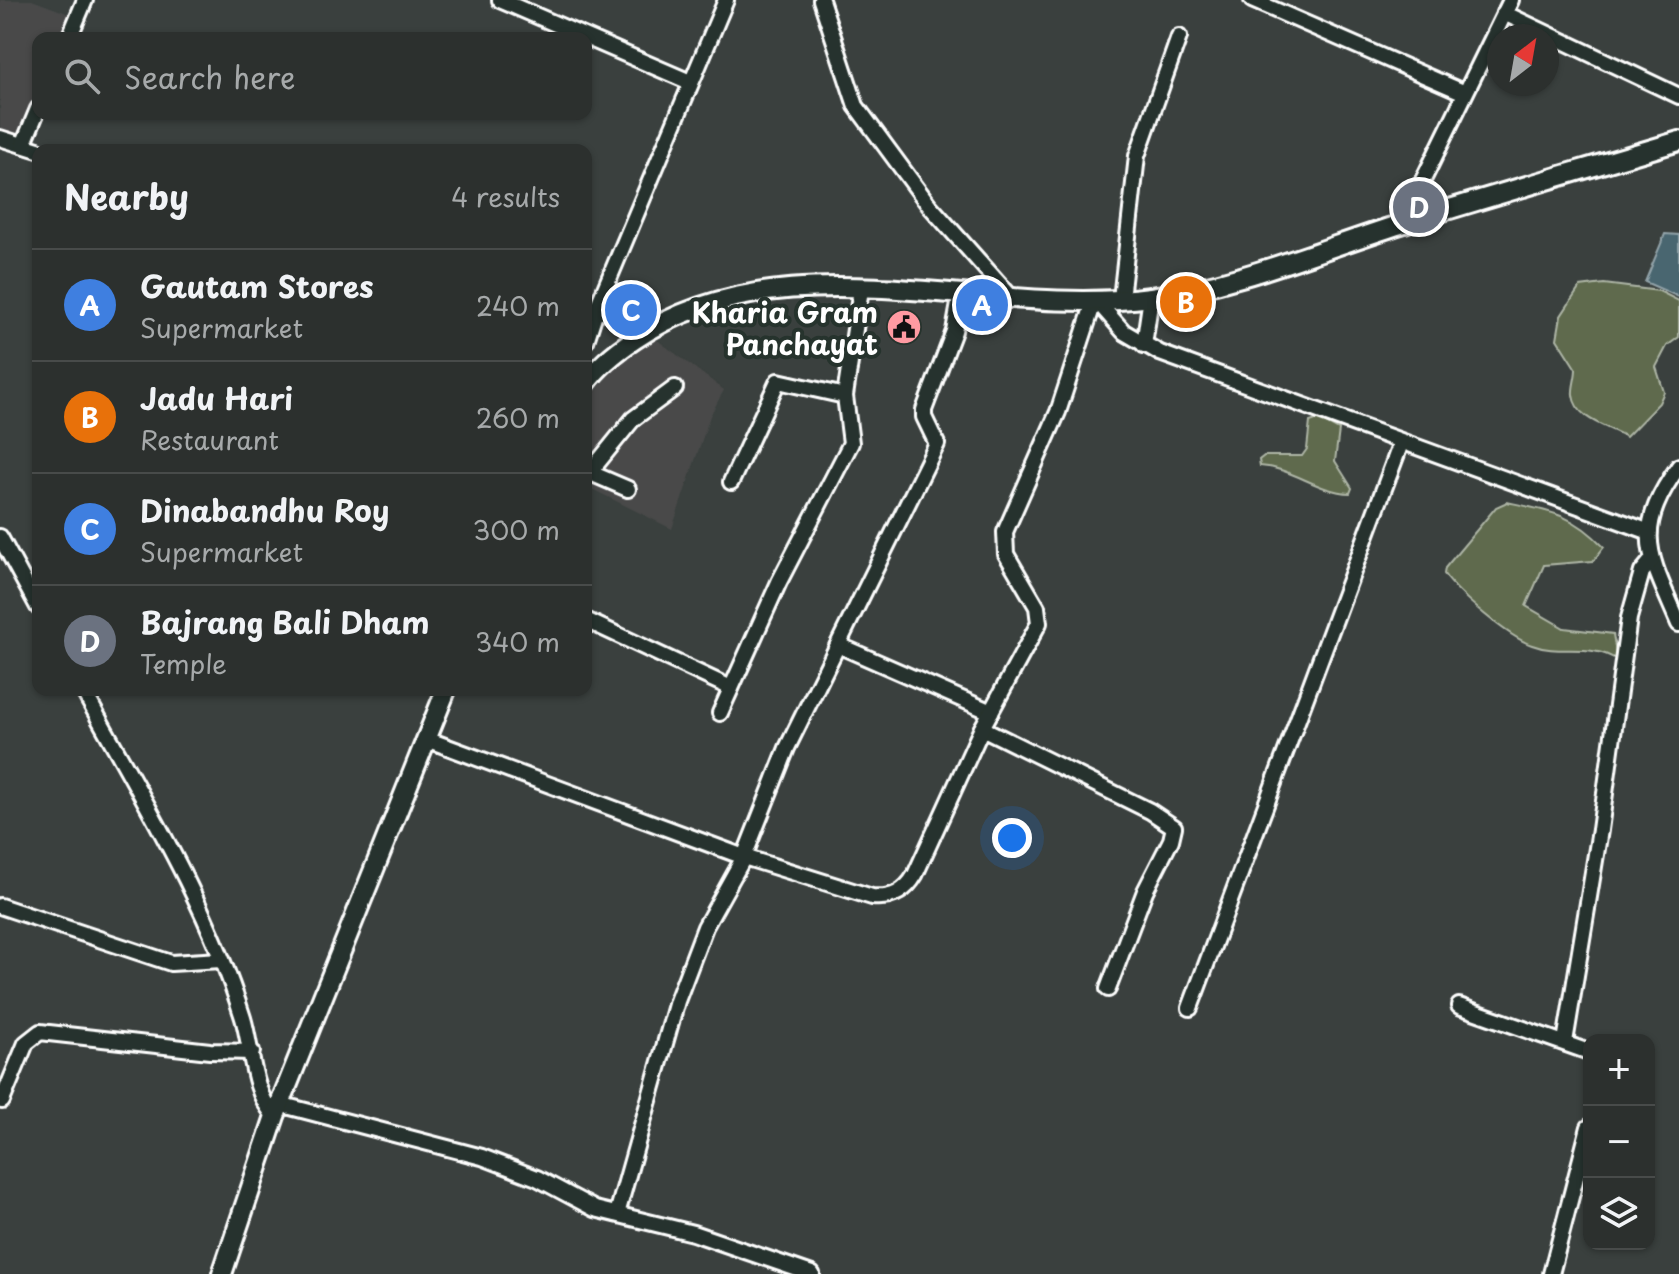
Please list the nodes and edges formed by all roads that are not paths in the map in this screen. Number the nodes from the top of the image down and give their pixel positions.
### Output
1 (85, 0) edge
2 (726, 0) edge
3 (821, 0) edge
4 (1252, 0) edge
5 (507, 1) edge
6 (1507, 7) edge
7 (72, 32) edge
8 (577, 32) edge
9 (1179, 37) dead end
10 (592, 39) edge
11 (690, 82) junction
12 (1465, 93) junction
13 (1679, 96) edge
14 (33, 120) edge
15 (0, 138) edge
16 (1679, 141) edge
17 (23, 145) junction
18 (32, 148) edge
19 (1402, 223) junction
20 (861, 289) junction
21 (961, 293) junction
22 (1010, 296) junction
23 (1151, 297) junction
24 (1095, 299) junction
25 (1121, 299) junction
26 (592, 307) edge
27 (592, 309) edge
28 (658, 323) junction
29 (1144, 345) junction
30 (592, 377) edge
31 (675, 388) dead end
32 (845, 396) junction
33 (1401, 443) junction
34 (1679, 466) edge
35 (592, 467) edge
36 (592, 474) edge
37 (731, 482) dead end
38 (628, 489) dead end
39 (1647, 531) junction
40 (0, 537) edge
41 (1652, 560) junction
42 (32, 596) edge
43 (592, 623) edge
44 (1679, 624) edge
45 (838, 645) junction
46 (731, 688) junction
47 (86, 696) edge
48 (444, 696) edge
49 (991, 712) junction
50 (720, 713) dead end
51 (982, 728) junction
52 (426, 739) junction
53 (744, 857) junction
54 (0, 906) edge
55 (221, 960) junction
56 (1108, 989) dead end
57 (1459, 1006) dead end
58 (1190, 1008) dead end
59 (1565, 1042) junction
60 (1583, 1050) edge
61 (252, 1052) junction
62 (2, 1101) dead end
63 (277, 1110) junction
64 (1583, 1150) edge
65 (617, 1214) junction
66 (222, 1274) edge
67 (812, 1274) edge
68 (1551, 1274) edge

1 - 7 street
2 - 11 street
3 - 22 street
4 - 12 street
5 - 8 street
6 - 12 street
6 - 13 street
9 - 25 street
10 - 11 street
11 - 26 street
12 - 19 street
14 - 17 street
15 - 17 street
16 - 19 main road
17 - 18 street
19 - 23 main road
20 - 21 main road
20 - 28 main road
20 - 32 street
21 - 22 main road
21 - 45 street
22 - 24 main road
23 - 25 main road
23 - 29 street
24 - 25 main road
24 - 29 street
24 - 49 street
27 - 28 street
28 - 30 main road
29 - 33 street
31 - 35 street
32 - 37 street
32 - 46 street
33 - 39 street
33 - 58 street
34 - 39 street
36 - 38 street
39 - 41 street
40 - 42 street
41 - 44 street
41 - 59 street
43 - 46 street
45 - 49 street
45 - 53 street
46 - 50 street
47 - 55 street
48 - 52 main road
49 - 51 street
51 - 53 street
51 - 56 street
52 - 53 street
52 - 63 main road
53 - 65 street
54 - 55 street
55 - 61 street
57 - 59 street
59 - 60 street
61 - 62 street
61 - 63 street
63 - 65 street
63 - 66 main road
64 - 68 street
65 - 67 street

